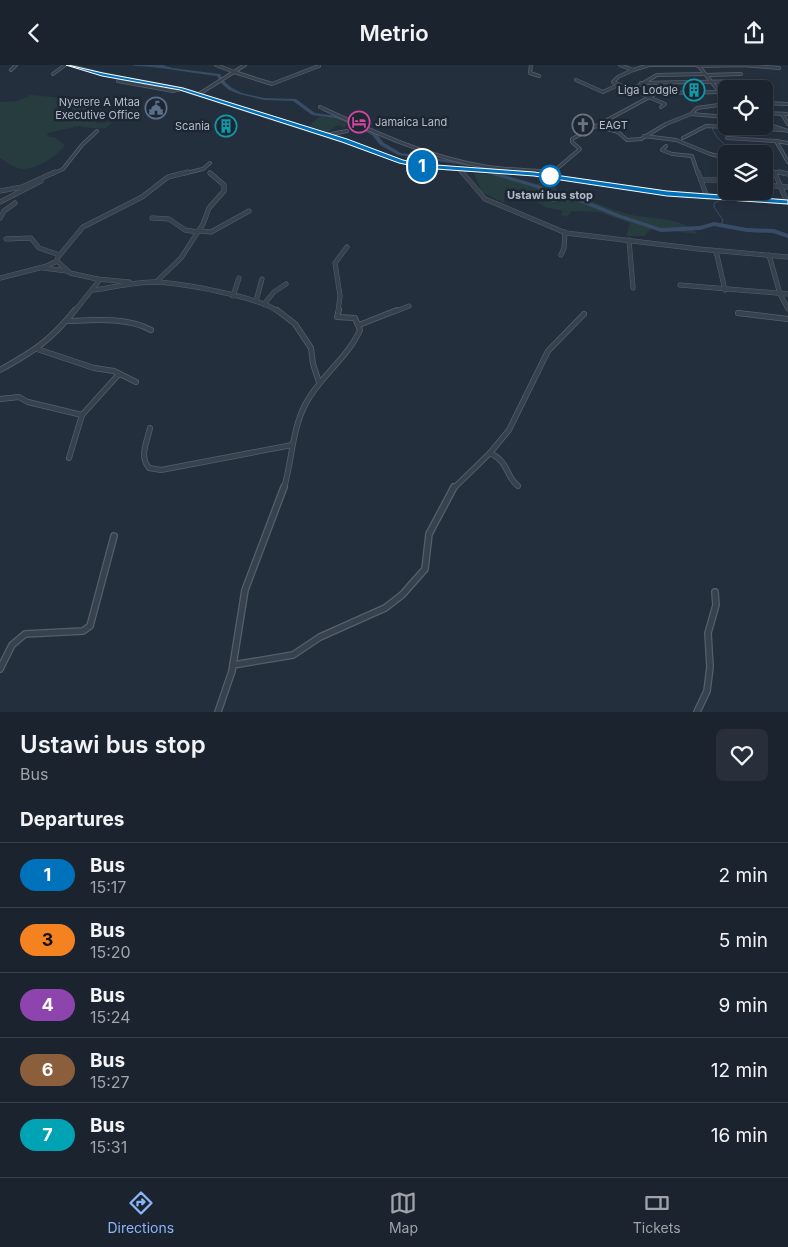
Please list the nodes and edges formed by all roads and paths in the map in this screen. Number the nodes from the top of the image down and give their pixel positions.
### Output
1 (16, 65) edge
2 (67, 65) edge
3 (216, 65) edge
4 (245, 65) edge
5 (531, 65) edge
6 (620, 65) edge
7 (698, 65) edge
8 (733, 65) edge
9 (319, 66) edge
10 (779, 68) dead end
11 (11, 70) dead end
12 (632, 70) junction
13 (234, 72) junction
14 (53, 74) dead end
15 (705, 74) junction
16 (741, 74) dead end
17 (539, 76) dead end
18 (576, 81) dead end
19 (641, 83) junction
20 (712, 83) junction
21 (718, 83) edge
22 (618, 85) junction
23 (631, 90) junction
24 (718, 91) edge
25 (718, 92) edge
26 (199, 94) junction
27 (649, 97) junction
28 (718, 103) edge
29 (773, 103) edge
30 (788, 104) edge
31 (320, 107) dead end
32 (661, 107) dead end
33 (691, 114) junction
34 (773, 114) edge
35 (782, 114) junction
36 (788, 114) edge
37 (718, 116) edge
38 (788, 123) edge
39 (596, 126) junction
40 (718, 126) edge
41 (773, 126) edge
42 (773, 129) edge
43 (783, 130) junction
44 (98, 131) dead end
45 (347, 131) dead end
46 (788, 131) edge
47 (326, 135) junction
48 (644, 136) junction
49 (683, 138) dead end
50 (727, 138) dead end
51 (776, 141) junction
52 (788, 143) edge
53 (666, 146) dead end
54 (718, 156) edge
55 (788, 162) edge
56 (210, 163) dead end
57 (460, 170) junction
58 (210, 173) dead end
59 (775, 173) joint
60 (552, 174) junction
61 (788, 174) edge
62 (45, 178) junction
63 (701, 180) junction
64 (718, 180) dead end
65 (773, 186) edge
66 (781, 186) junction
67 (788, 187) edge
68 (0, 191) edge
69 (706, 197) junction
70 (0, 202) edge
71 (788, 202) edge
72 (14, 204) dead end
73 (249, 211) dead end
74 (1, 217) edge
75 (152, 218) dead end
76 (199, 231) junction
77 (564, 232) junction
78 (6, 239) dead end
79 (629, 240) junction
80 (348, 247) dead end
81 (716, 251) junction
82 (60, 255) junction
83 (561, 255) dead end
84 (769, 255) junction
85 (788, 257) edge
86 (57, 261) junction
87 (41, 267) junction
88 (66, 271) junction
89 (0, 278) edge
90 (240, 278) dead end
91 (97, 279) junction
92 (262, 279) dead end
93 (156, 282) junction
94 (138, 283) junction
95 (286, 284) dead end
96 (680, 285) dead end
97 (633, 288) dead end
98 (94, 290) junction
99 (725, 290) junction
100 (780, 294) junction
101 (788, 295) edge
102 (233, 296) junction
103 (256, 301) junction
104 (264, 304) junction
105 (409, 306) dead end
106 (788, 309) edge
107 (738, 313) dead end
108 (584, 314) dead end
109 (788, 319) edge
110 (68, 321) junction
111 (359, 325) junction
112 (151, 330) dead end
113 (37, 349) junction
114 (0, 370) edge
115 (120, 374) junction
116 (136, 382) dead end
117 (319, 382) junction
118 (0, 399) edge
119 (82, 415) junction
120 (150, 428) dead end
121 (292, 445) junction
122 (490, 453) junction
123 (69, 458) dead end
124 (518, 486) dead end
125 (114, 536) dead end
126 (715, 593) dead end
127 (233, 665) junction
128 (0, 669) edge
129 (218, 712) edge
130 (697, 712) edge

1 - 11 street
2 - 14 street
2 - 26 highway
3 - 13 street
4 - 13 street
5 - 17 street
6 - 12 street
7 - 8 street
7 - 12 street
7 - 15 street
8 - 10 street
9 - 13 street
12 - 22 street
13 - 26 street
15 - 16 street
15 - 19 street
15 - 20 street
18 - 22 street
19 - 20 street
19 - 23 street
20 - 21 street
20 - 24 street
22 - 23 street
23 - 27 street
25 - 27 street
26 - 47 highway
27 - 32 street
27 - 39 street
28 - 33 street
29 - 30 street
31 - 60 street
33 - 37 street
33 - 48 street
34 - 35 street
35 - 36 street
35 - 38 street
39 - 48 street
39 - 60 street
40 - 49 street
41 - 43 street
42 - 43 street
43 - 46 street
44 - 62 street
45 - 47 street
47 - 57 highway
48 - 54 street
50 - 51 street
51 - 52 street
51 - 55 street
53 - 63 street
56 - 82 street
57 - 60 highway
57 - 77 street
58 - 76 street
59 - 61 street
59 - 66 street
60 - 69 highway
62 - 68 street
62 - 70 street
63 - 64 street
63 - 69 street
65 - 66 street
66 - 67 street
66 - 71 street
69 - 71 highway
72 - 74 street
73 - 76 street
75 - 76 street
76 - 93 street
77 - 79 street
77 - 83 street
78 - 82 street
79 - 81 street
79 - 97 street
80 - 111 street
81 - 84 street
81 - 99 street
82 - 86 street
84 - 85 street
84 - 100 street
86 - 87 street
86 - 88 street
87 - 88 street
87 - 89 street
88 - 91 street
90 - 102 street
91 - 94 street
91 - 98 street
92 - 103 street
93 - 94 street
93 - 102 street
94 - 98 street
95 - 104 street
96 - 99 street
98 - 110 street
99 - 100 street
100 - 101 street
100 - 106 street
102 - 103 street
103 - 104 street
104 - 117 street
105 - 111 street
107 - 109 street
108 - 122 street
110 - 112 street
110 - 113 street
111 - 117 street
113 - 114 street
113 - 115 street
115 - 116 street
115 - 119 street
117 - 121 street
118 - 119 street
119 - 123 street
120 - 121 street
121 - 127 street
122 - 124 street
122 - 127 street
125 - 128 street
126 - 130 street
127 - 129 street

